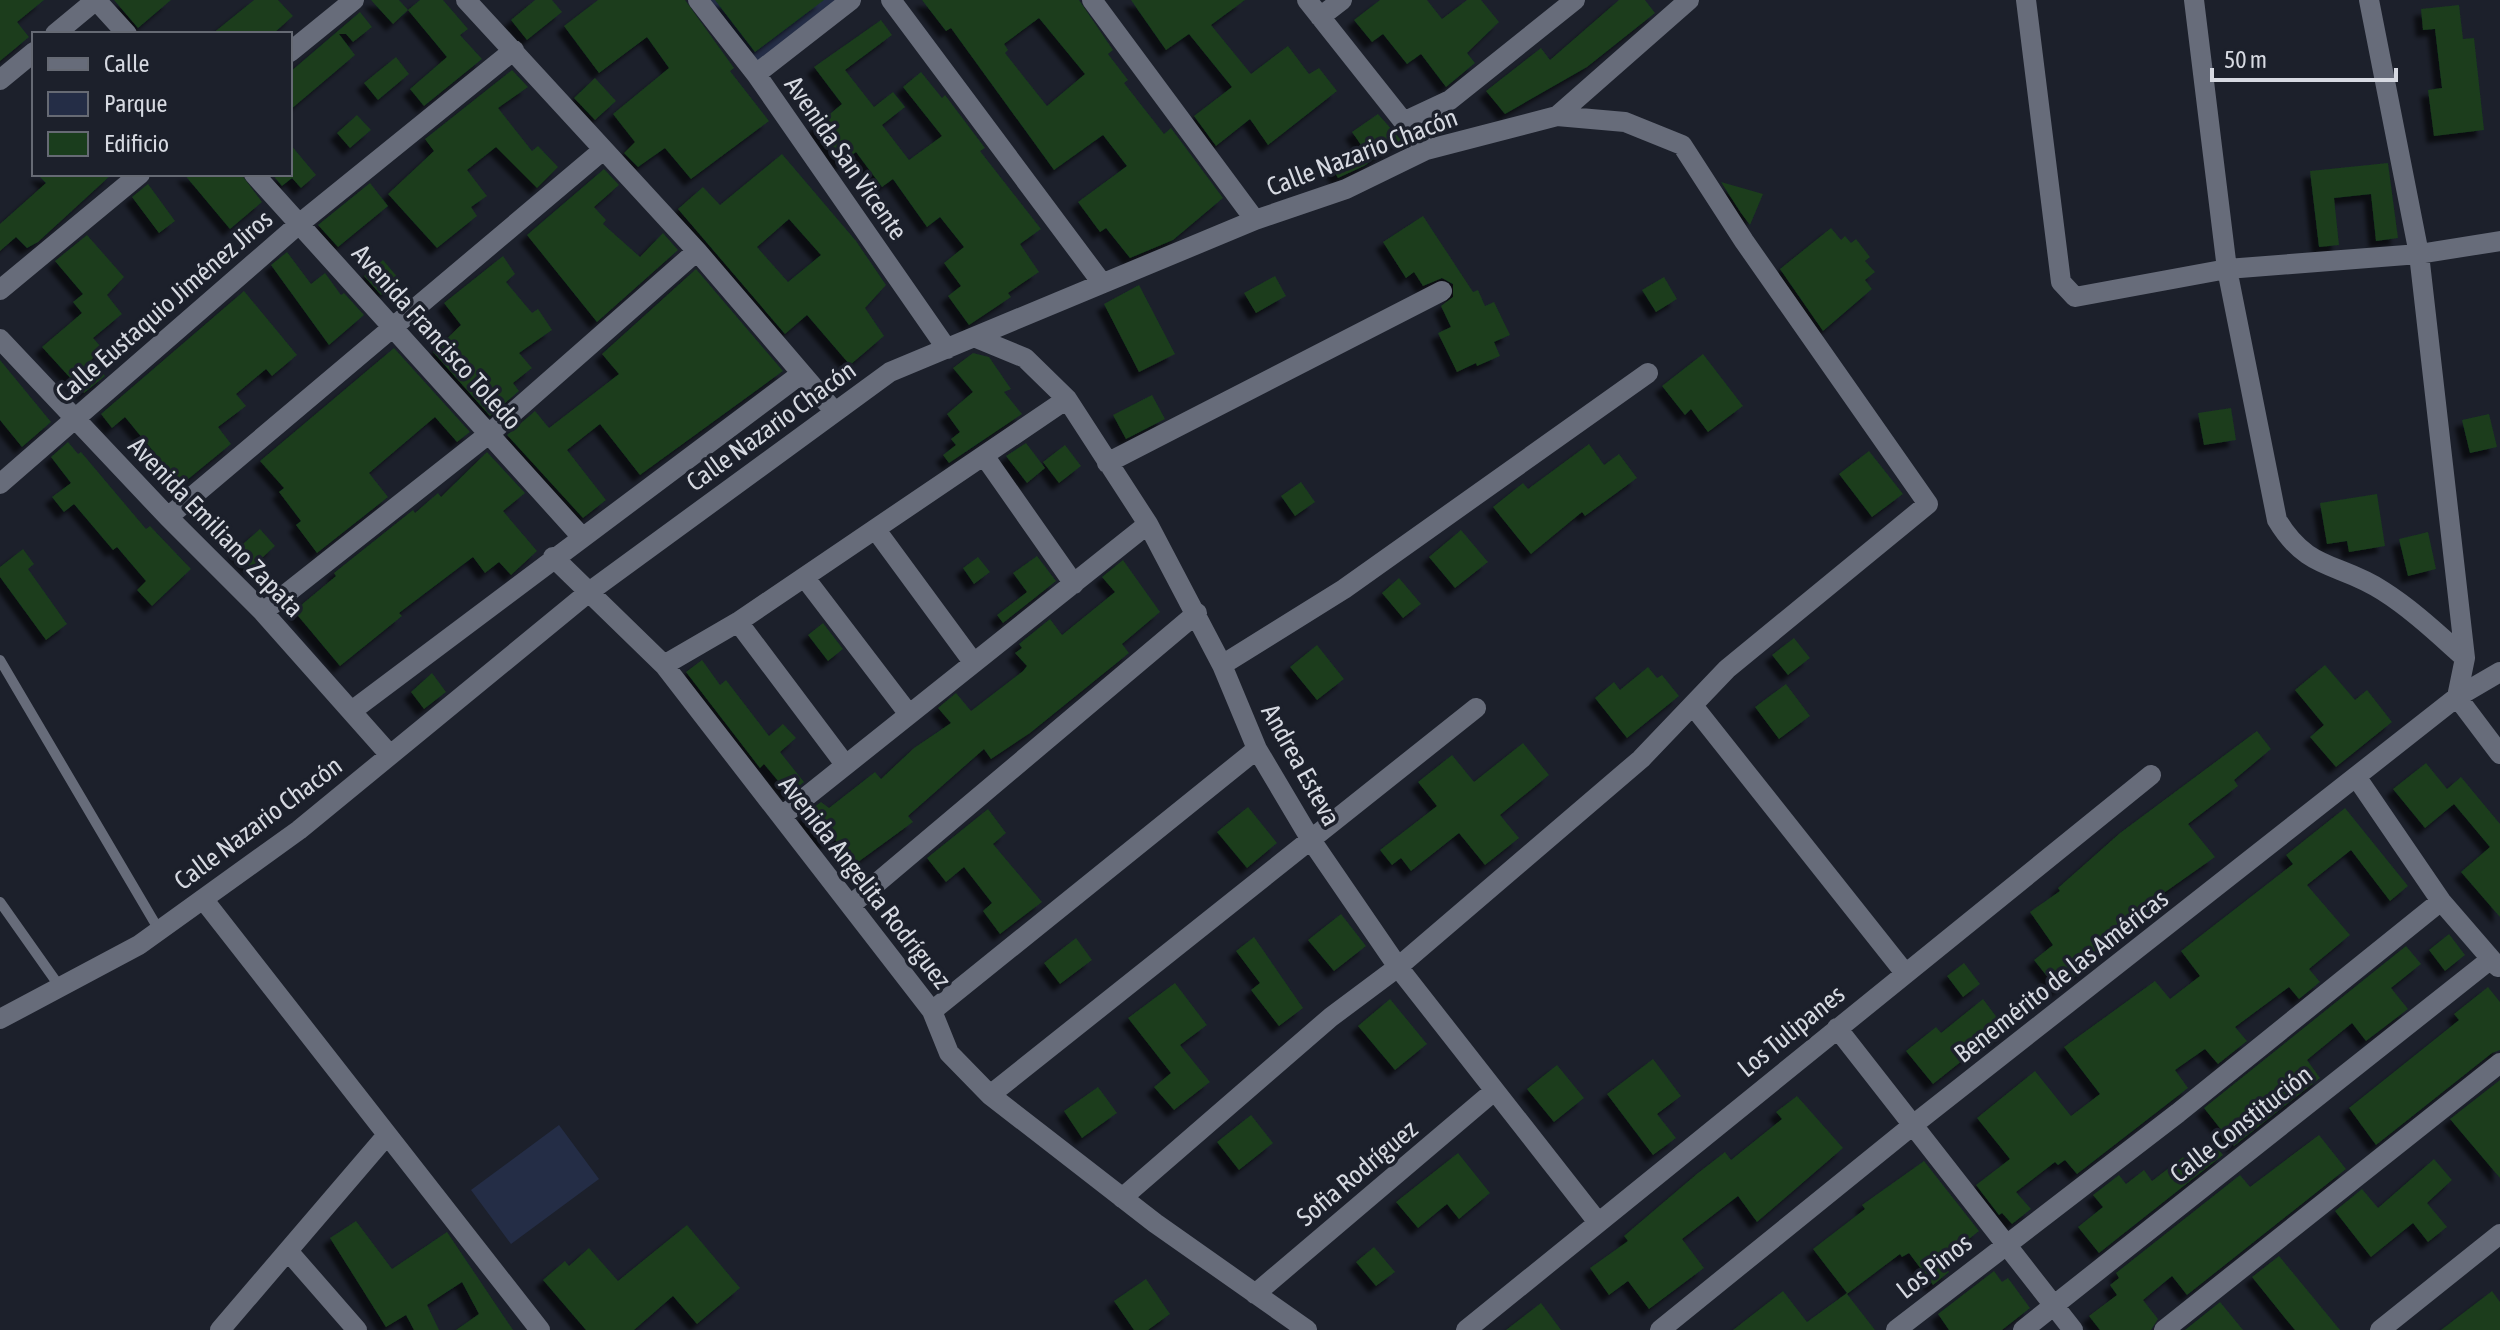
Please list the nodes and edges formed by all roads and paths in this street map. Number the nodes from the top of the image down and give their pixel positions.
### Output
1 (96, 0) edge
2 (354, 0) edge
3 (466, 0) edge
4 (698, 0) edge
5 (851, 0) edge
6 (891, 0) edge
7 (1092, 0) edge
8 (1307, 0) edge
9 (1342, 0) edge
10 (1575, 0) edge
11 (1689, 0) edge
12 (2026, 0) edge
13 (2194, 0) edge
14 (2369, 0) edge
15 (1320, 17) junction
16 (57, 32) edge
17 (125, 32) edge
18 (292, 50) edge
19 (514, 50) junction
20 (32, 54) edge
21 (756, 74) junction
22 (0, 80) edge
23 (1557, 116) junction
24 (1403, 122) junction
25 (603, 150) junction
26 (1426, 150) junction
27 (138, 176) edge
28 (256, 176) edge
29 (1255, 220) junction
30 (299, 224) junction
31 (2500, 241) edge
32 (697, 251) junction
33 (2419, 254) junction
34 (2227, 269) junction
35 (1102, 283) junction
36 (0, 290) edge
37 (1442, 291) dead end
38 (394, 327) junction
39 (974, 337) junction
40 (0, 339) edge
41 (947, 349) junction
42 (1648, 373) dead end
43 (801, 374) junction
44 (1067, 399) junction
45 (834, 411) junction
46 (75, 418) junction
47 (490, 433) junction
48 (985, 457) junction
49 (1107, 463) junction
50 (0, 484) edge
51 (168, 517) junction
52 (1148, 524) junction
53 (876, 530) junction
54 (581, 536) junction
55 (553, 557) junction
56 (805, 578) junction
57 (1074, 584) junction
58 (589, 592) junction
59 (263, 612) junction
60 (1197, 613) junction
61 (738, 622) junction
62 (2465, 658) junction
63 (0, 660) edge
64 (973, 662) junction
65 (664, 665) junction
66 (1222, 665) junction
67 (2500, 672) edge
68 (2457, 697) junction
69 (1694, 707) junction
70 (1476, 708) dead end
71 (353, 710) junction
72 (908, 713) junction
73 (1257, 749) junction
74 (2500, 754) edge
75 (390, 755) junction
76 (844, 763) junction
77 (2151, 775) dead end
78 (2357, 778) junction
79 (782, 816) junction
80 (1311, 840) junction
81 (203, 899) junction
82 (2441, 901) junction
83 (0, 902) edge
84 (852, 904) junction
85 (159, 930) junction
86 (2495, 964) edge
87 (1398, 967) junction
88 (1905, 973) junction
89 (60, 987) junction
90 (932, 1011) junction
91 (0, 1019) edge
92 (1837, 1028) junction
93 (2500, 1063) edge
94 (1493, 1092) junction
95 (990, 1095) junction
96 (1913, 1125) junction
97 (387, 1135) junction
98 (1122, 1198) junction
99 (1597, 1221) junction
100 (2500, 1234) edge
101 (2005, 1243) junction
102 (288, 1251) junction
103 (1255, 1294) junction
104 (2053, 1306) junction
105 (220, 1330) edge
106 (357, 1330) edge
107 (540, 1330) edge
108 (1307, 1330) edge
109 (1466, 1330) edge
110 (1660, 1330) edge
111 (1896, 1330) edge
112 (2023, 1330) edge
113 (2073, 1330) edge
114 (2164, 1330) edge
115 (2380, 1330) edge

1 - 16 street
1 - 17 street
2 - 18 street
3 - 19 street
4 - 21 street, Avenida San Vicente
5 - 21 street
6 - 35 street
7 - 29 street
8 - 15 street
9 - 15 street
10 - 24 street
11 - 23 street
12 - 34 street
13 - 34 street
14 - 33 street
15 - 24 street
19 - 25 street
19 - 30 street, Calle Eustaquio Jiménez Jiros
20 - 22 street
21 - 41 street, Avenida San Vicente
23 - 26 street, Calle Nazario Chacón
23 - 69 street, Calle Nazario Chacón
24 - 26 street
25 - 32 street
25 - 38 street
26 - 29 street, Calle Nazario Chacón
27 - 36 street
28 - 30 street, Avenida Francisco Toledo
29 - 35 street, Calle Nazario Chacón
30 - 38 street, Avenida Francisco Toledo
30 - 46 street, Calle Eustaquio Jiménez Jiros
31 - 33 street
32 - 43 street
32 - 47 street
33 - 34 street
33 - 62 street
34 - 62 street
35 - 39 street, Calle Nazario Chacón
37 - 49 street
38 - 47 street, Avenida Francisco Toledo
38 - 51 street
39 - 41 street, Calle Nazario Chacón
39 - 44 street, Andrea Esteva
40 - 46 street, Avenida Emiliano Zapata
41 - 45 street, Calle Nazario Chacón
42 - 66 street
43 - 45 street
43 - 54 street
44 - 48 street
44 - 49 street, Andrea Esteva
45 - 58 street, Calle Nazario Chacón
46 - 50 street, Calle Eustaquio Jiménez Jiros
46 - 51 street, Avenida Emiliano Zapata
47 - 54 street, Avenida Francisco Toledo
47 - 59 street
48 - 53 street
48 - 57 street
49 - 52 street, Andrea Esteva
51 - 59 street, Avenida Emiliano Zapata
52 - 57 street
52 - 60 street, Andrea Esteva
53 - 56 street
53 - 64 street
54 - 55 street
55 - 58 street, Avenida Angelita Rodríguez
55 - 71 street
56 - 61 street
56 - 72 street
57 - 64 street
58 - 65 street, Avenida Angelita Rodríguez
58 - 75 street, Calle Nazario Chacón
59 - 71 street, Avenida Emiliano Zapata
60 - 66 street, Andrea Esteva
60 - 84 street
61 - 65 street
61 - 76 street
62 - 68 street
63 - 85 lane
64 - 72 street
65 - 79 street, Avenida Angelita Rodríguez
66 - 73 street, Andrea Esteva
67 - 68 street, Benemérito de las Américas
68 - 74 street
68 - 78 street, Benemérito de las Américas
69 - 87 street
69 - 88 street
70 - 80 street
71 - 75 street, Avenida Emiliano Zapata
72 - 76 street
73 - 80 street, Andrea Esteva
73 - 90 street
75 - 81 street, Calle Nazario Chacón
76 - 79 street
77 - 88 street, Los Tulipanes
78 - 82 street
78 - 96 street, Benemérito de las Américas
79 - 84 street, Avenida Angelita Rodríguez
80 - 87 street, Andrea Esteva
80 - 95 street
81 - 85 street, Calle Nazario Chacón
81 - 97 street
82 - 86 street
82 - 101 street, Los Pinos
83 - 89 lane
84 - 90 street, Avenida Angelita Rodríguez
85 - 89 street, Calle Nazario Chacón
86 - 104 street, Calle Constitución
87 - 94 street, Andrea Esteva
87 - 98 street
88 - 92 street, Los Tulipanes
89 - 91 street, Calle Nazario Chacón
90 - 95 street, Avenida Angelita Rodríguez
92 - 96 street
92 - 99 street, Los Tulipanes
93 - 114 street
94 - 99 street, Andrea Esteva
94 - 103 street, Sofia Rodríguez
95 - 98 street, Avenida Angelita Rodríguez
96 - 101 street
96 - 110 street, Benemérito de las Américas
97 - 102 street
97 - 107 street
98 - 103 street, Avenida Angelita Rodríguez
99 - 109 street, Los Tulipanes
100 - 115 street
101 - 104 street
101 - 111 street, Los Pinos
102 - 105 street
102 - 106 street
103 - 108 street, Avenida Angelita Rodríguez
104 - 112 street, Calle Constitución
104 - 113 street

